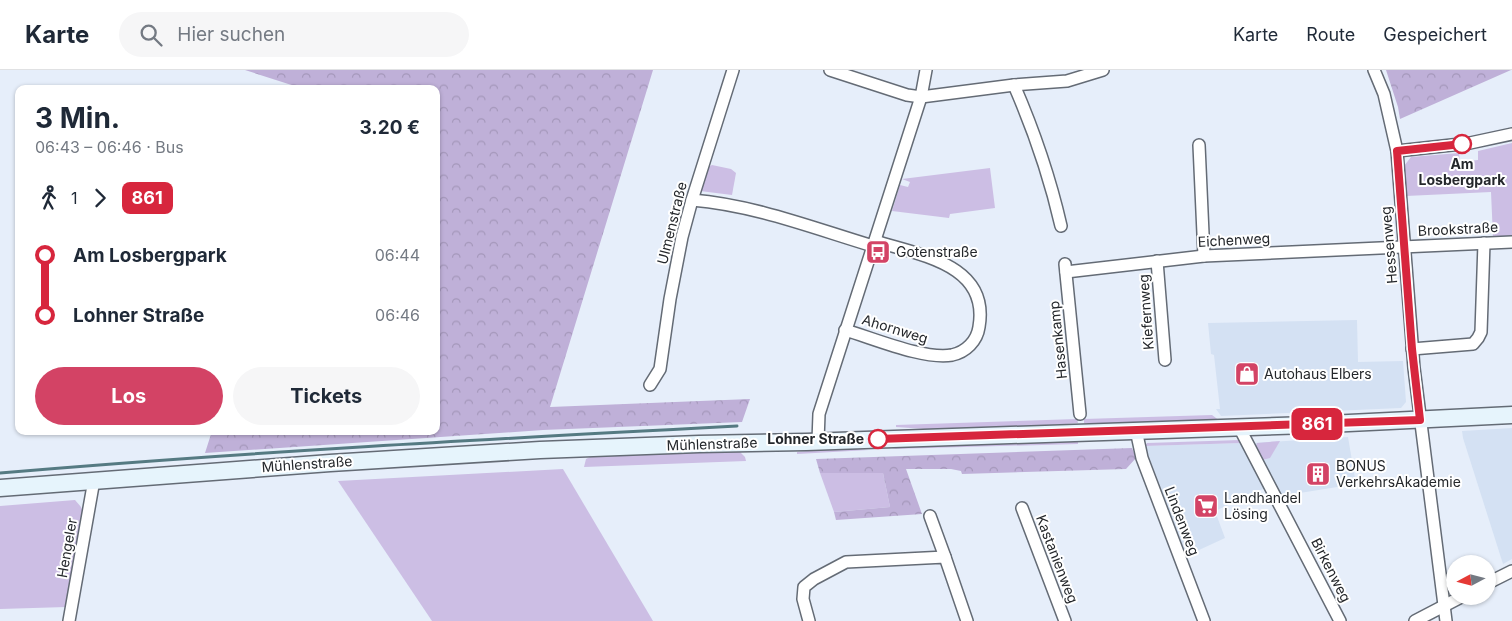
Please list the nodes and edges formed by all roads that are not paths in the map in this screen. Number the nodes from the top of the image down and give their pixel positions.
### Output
1 (733, 70) edge
2 (830, 70) edge
3 (926, 70) edge
4 (1103, 70) edge
5 (1374, 70) edge
6 (1014, 85) junction
7 (921, 98) junction
8 (1512, 134) edge
9 (1198, 145) dead end
10 (1397, 151) junction
11 (692, 200) junction
12 (1061, 226) dead end
13 (1512, 242) edge
14 (874, 243) junction
15 (1484, 243) junction
16 (1405, 247) junction
17 (1204, 256) junction
18 (1158, 261) junction
19 (1065, 268) joint
20 (845, 330) junction
21 (1412, 349) junction
22 (1165, 360) dead end
23 (650, 385) dead end
24 (1080, 414) dead end
25 (1512, 415) edge
26 (1420, 420) junction
27 (1239, 427) junction
28 (1136, 430) junction
29 (818, 441) junction
30 (94, 480) junction
31 (0, 488) edge
32 (1022, 508) dead end
33 (930, 516) dead end
34 (945, 557) junction
35 (1512, 571) edge
36 (1496, 579) edge
37 (1444, 606) junction
38 (69, 621) edge
39 (809, 621) edge
40 (967, 621) edge
41 (1065, 621) edge
42 (1204, 621) edge
43 (1340, 621) edge
44 (1415, 621) edge
45 (1446, 621) edge

1 - 11 street, Ulmenstraße
2 - 7 street
3 - 7 street
4 - 6 street
5 - 10 street, Hessenweg
6 - 7 street
6 - 12 street
7 - 14 street
8 - 10 street
9 - 17 street
10 - 16 street, Hessenweg
11 - 14 street
11 - 23 street, Ulmenstraße
13 - 15 street, Brookstraße
14 - 20 street
14 - 20 street, Ahornweg
15 - 16 street, Brookstraße
15 - 21 street
16 - 17 street, Eichenweg
16 - 21 street, Hessenweg
17 - 18 street, Eichenweg
18 - 19 street, Eichenweg
18 - 22 street, Kiefernweg
19 - 24 street, Hasenkamp
20 - 29 street
21 - 26 street, Hessenweg
25 - 26 main road, Mühlenstraße
26 - 27 main road, Mühlenstraße
26 - 37 street, Hessenweg
27 - 28 main road, Mühlenstraße
27 - 43 street, Birkenweg
28 - 29 main road, Mühlenstraße
28 - 42 street, Lindenweg
29 - 30 main road, Mühlenstraße
30 - 31 main road, Mühlenstraße
30 - 38 street, Hengeler
32 - 41 street, Kastanienweg
33 - 34 street
34 - 39 street
34 - 40 street
35 - 36 street
37 - 44 street
37 - 45 street, Hessenweg

